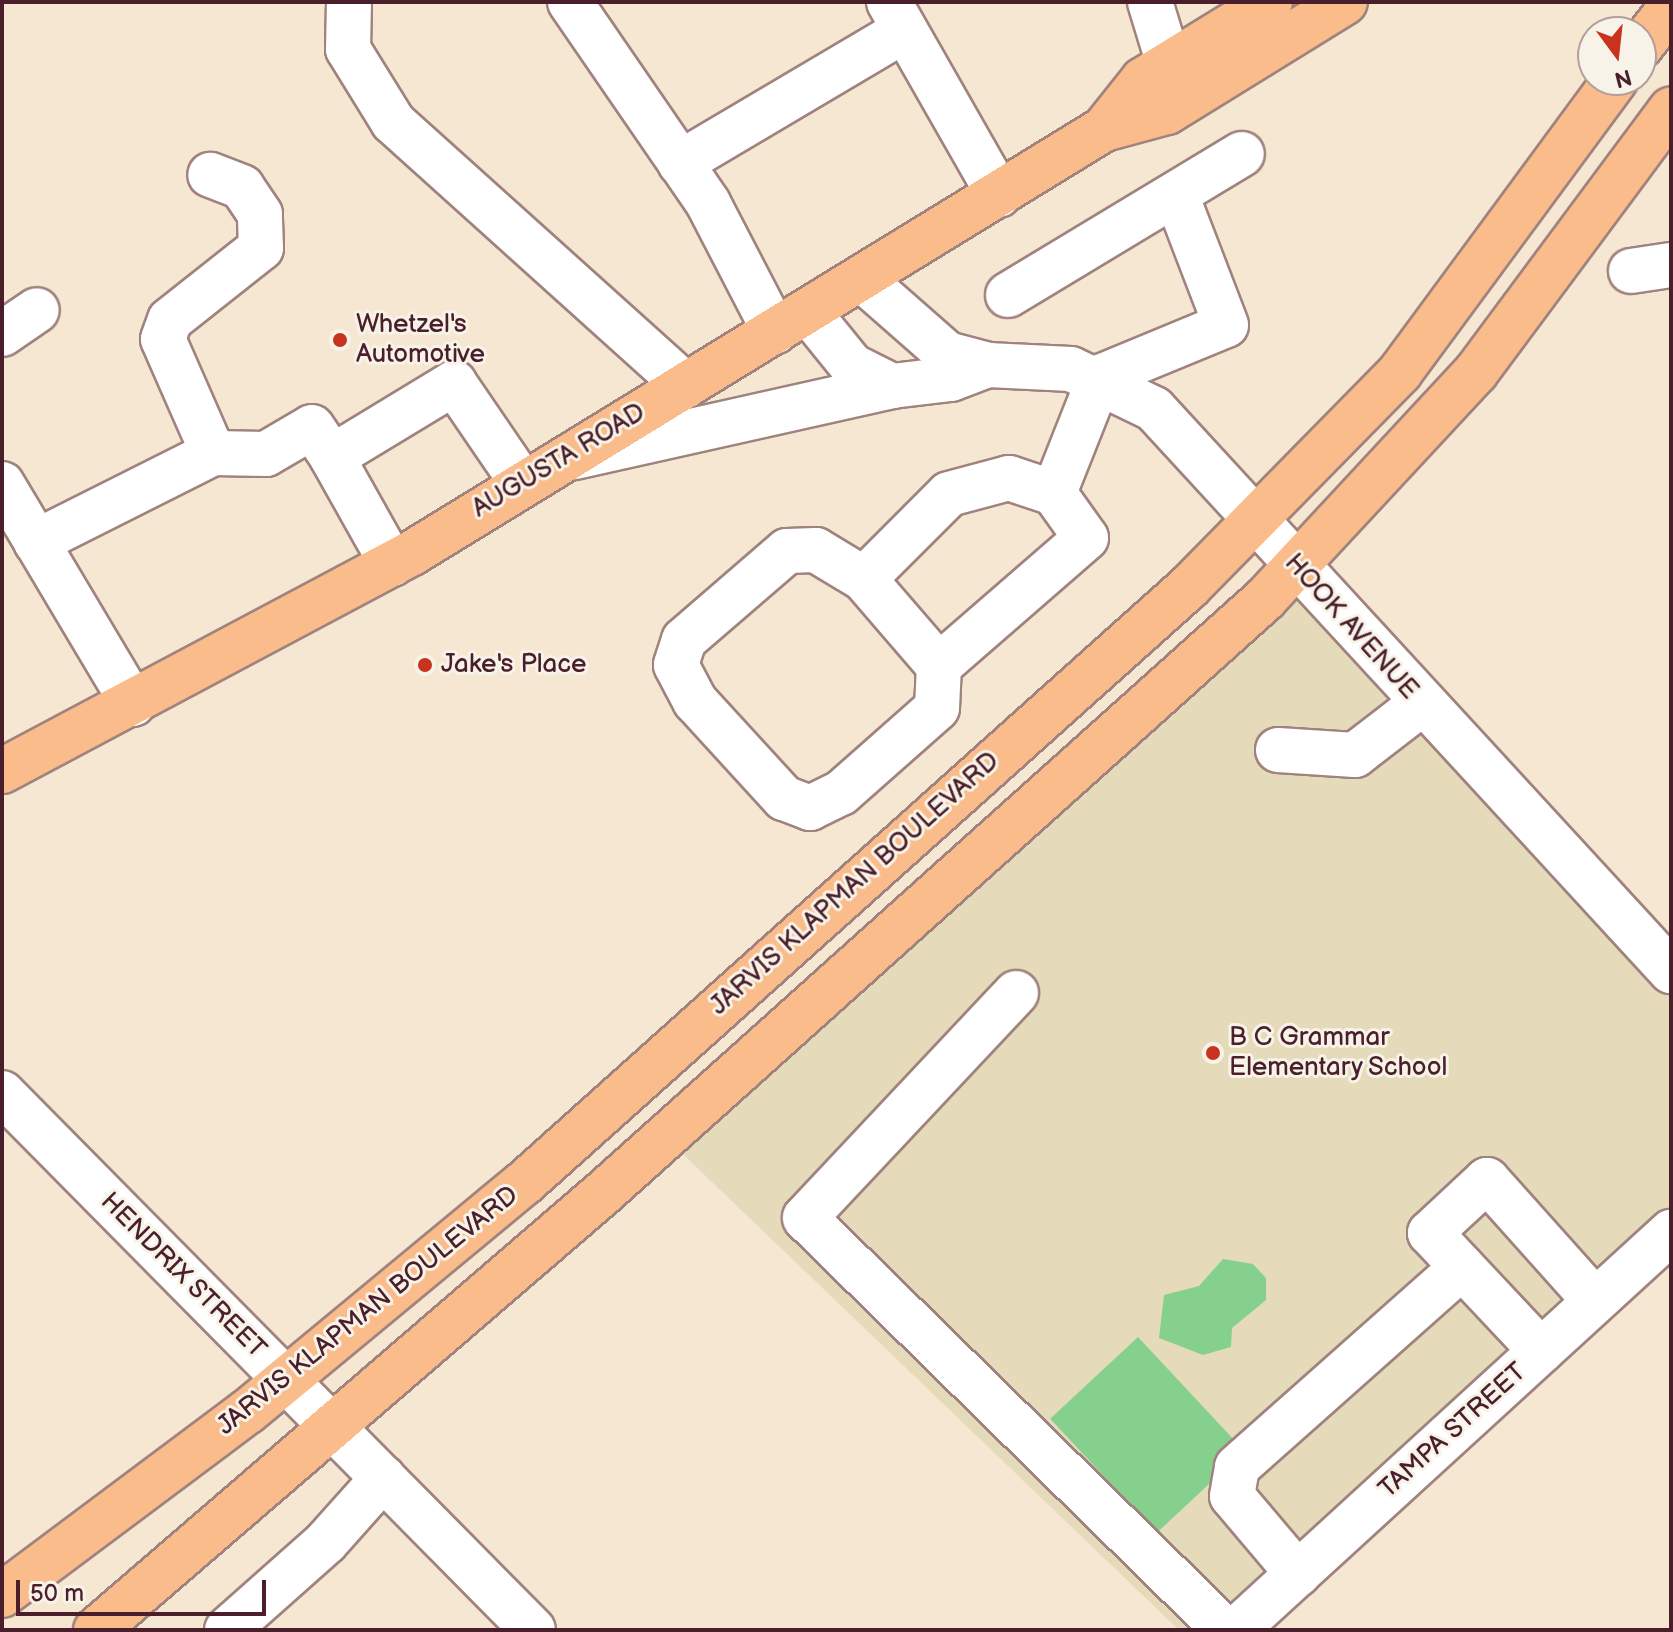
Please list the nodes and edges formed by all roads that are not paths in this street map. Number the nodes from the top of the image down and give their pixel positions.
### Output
1 (349, 2) edge
2 (570, 2) edge
3 (1150, 2) edge
4 (1270, 2) edge
5 (1345, 2) edge
6 (1671, 7) edge
7 (897, 16) edge
8 (1657, 25) edge
9 (1169, 64) junction
10 (1603, 96) edge
11 (1671, 109) edge
12 (1104, 129) junction
13 (1242, 154) dead end
14 (680, 163) junction
15 (210, 175) dead end
16 (999, 195) junction
17 (1176, 195) junction
18 (864, 281) junction
19 (1008, 295) dead end
20 (37, 310) dead end
21 (792, 323) junction
22 (2, 334) edge
23 (988, 365) junction
24 (1100, 377) junction
25 (686, 386) junction
26 (892, 386) junction
27 (213, 453) junction
28 (332, 457) junction
29 (540, 472) junction
30 (2, 484) edge
31 (1054, 493) junction
32 (1257, 521) junction
33 (36, 542) junction
34 (392, 564) junction
35 (1296, 567) junction
36 (864, 579) junction
37 (939, 666) junction
38 (133, 704) junction
39 (1421, 704) junction
40 (1278, 750) dead end
41 (2, 771) edge
42 (1671, 971) edge
43 (1016, 993) dead end
44 (2, 1093) edge
45 (1671, 1232) edge
46 (1462, 1267) junction
47 (1595, 1301) junction
48 (1541, 1351) junction
49 (286, 1380) junction
50 (333, 1428) junction
51 (383, 1478) junction
52 (1298, 1574) junction
53 (2, 1595) edge
54 (96, 1630) edge
55 (227, 1630) edge
56 (533, 1630) edge
57 (1225, 1630) edge
58 (1236, 1630) edge

1 - 25 street
2 - 14 street
3 - 9 street
4 - 9 main road, AUGUSTA ROAD
5 - 12 main road, AUGUSTA ROAD
6 - 8 main road
7 - 14 street
7 - 16 street
9 - 12 main road, AUGUSTA ROAD
10 - 32 main road, JARVIS KLAPMAN BOULEVARD
11 - 35 main road
12 - 16 main road, AUGUSTA ROAD
13 - 17 street
14 - 21 street
15 - 27 street
16 - 18 main road, AUGUSTA ROAD
17 - 19 street
17 - 24 street
18 - 21 main road, AUGUSTA ROAD
18 - 23 street, HOOK AVENUE
20 - 22 street
21 - 25 main road, AUGUSTA ROAD
21 - 26 street
23 - 24 street, HOOK AVENUE
23 - 26 street, HOOK AVENUE
24 - 31 street
24 - 32 street, HOOK AVENUE
25 - 29 main road, AUGUSTA ROAD
26 - 29 street, HOOK AVENUE
27 - 28 street
27 - 33 street
28 - 29 street
28 - 34 street
29 - 34 main road, AUGUSTA ROAD
30 - 33 street
31 - 36 street
31 - 37 street
32 - 35 street, HOOK AVENUE
32 - 49 main road, JARVIS KLAPMAN BOULEVARD
33 - 38 street
34 - 38 main road, AUGUSTA ROAD
35 - 39 street, HOOK AVENUE
35 - 50 main road
36 - 37 street
36 - 37 street
38 - 41 main road, AUGUSTA ROAD
39 - 40 street
39 - 42 street, HOOK AVENUE
43 - 57 street
44 - 49 street, HENDRIX STREET
45 - 47 street, TAMPA STREET
46 - 47 street
46 - 48 street
46 - 52 street
47 - 48 street, TAMPA STREET
48 - 52 street, TAMPA STREET
49 - 50 street, HENDRIX STREET
49 - 53 main road, JARVIS KLAPMAN BOULEVARD
50 - 51 street, HENDRIX STREET
50 - 54 main road
51 - 55 street
51 - 56 street, HENDRIX STREET
52 - 58 street, TAMPA STREET

